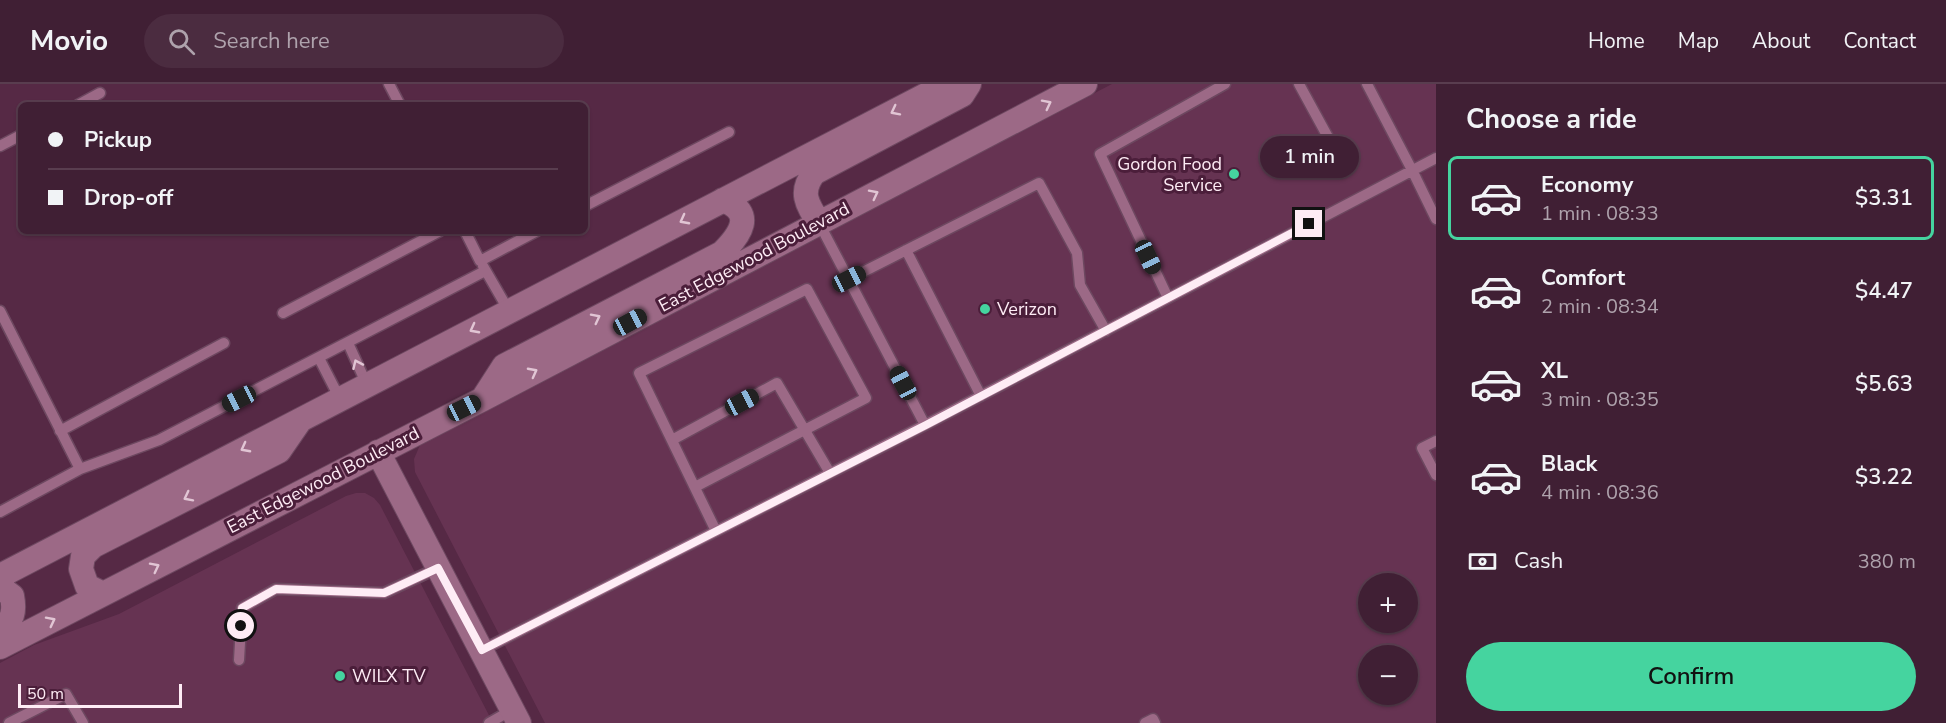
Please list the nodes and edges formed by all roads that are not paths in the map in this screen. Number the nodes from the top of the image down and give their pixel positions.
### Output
1 (389, 84) edge
2 (969, 84) edge
3 (1085, 84) edge
4 (1225, 84) edge
5 (1299, 84) edge
6 (1366, 84) edge
7 (939, 86) edge
8 (100, 93) dead end
9 (84, 102) edge
10 (398, 102) edge
11 (729, 132) dead end
12 (18, 137) edge
13 (0, 146) edge
14 (1436, 158) edge
15 (1341, 161) dead end
16 (1413, 170) junction
17 (723, 200) junction
18 (588, 204) edge
19 (1436, 219) edge
20 (819, 222) junction
21 (434, 234) edge
22 (466, 234) edge
23 (532, 234) edge
24 (906, 250) junction
25 (482, 266) junction
26 (849, 279) junction
27 (1168, 298) junction
28 (0, 311) edge
29 (509, 311) junction
30 (283, 313) dead end
31 (1106, 331) junction
32 (224, 343) dead end
33 (348, 343) junction
34 (319, 358) junction
35 (367, 385) junction
36 (981, 396) junction
37 (340, 399) junction
38 (483, 399) junction
39 (303, 418) junction
40 (926, 425) junction
41 (805, 430) junction
42 (60, 431) junction
43 (672, 440) junction
44 (1436, 441) edge
45 (378, 452) junction
46 (80, 470) junction
47 (830, 473) junction
48 (1436, 475) edge
49 (695, 487) junction
50 (0, 512) edge
51 (716, 531) junction
52 (438, 568) junction
53 (0, 576) edge
54 (0, 587) edge
55 (103, 594) junction
56 (0, 630) edge
57 (0, 647) edge
58 (482, 650) junction
59 (239, 660) dead end
60 (516, 717) edge
61 (9, 723) edge
62 (83, 723) edge
63 (489, 723) edge
64 (1145, 723) edge
65 (1155, 723) edge

1 - 10 lane
2 - 20 street
20 -> 3 street, East Edgewood Boulevard
4 - 27 lane
5 - 15 lane
6 - 16 lane
7 -> 17 street
8 - 9 lane
11 - 18 lane
12 - 13 lane
14 - 16 lane
16 - 19 lane
16 - 27 lane
17 -> 29 street
38 -> 17 street
20 - 26 lane
38 -> 20 street, East Edgewood Boulevard
21 - 30 lane
22 - 25 lane
23 - 25 lane
24 - 26 lane
24 - 31 lane
24 - 36 lane
25 - 29 lane
25 - 33 lane
26 - 40 lane
27 - 31 lane
28 - 42 lane
29 -> 35 street
31 - 36 lane
32 - 42 lane
33 - 34 lane
35 -> 33 lane
34 - 37 lane
34 - 46 lane
35 - 37 street
36 - 40 lane
37 - 39 street
38 - 45 street, East Edgewood Boulevard
39 -> 53 street
39 -> 55 street
40 - 47 lane
41 - 43 lane
41 - 43 lane
41 - 47 lane
41 - 49 lane
42 - 46 lane
43 - 49 lane
44 - 48 lane
45 - 52 street
55 -> 45 street, East Edgewood Boulevard
46 - 50 lane
47 - 51 lane
49 - 51 lane
51 - 58 lane
52 - 58 street
52 - 59 lane
54 - 56 street
57 -> 55 street, East Edgewood Boulevard
58 - 60 street
60 - 63 lane
61 - 62 lane
64 - 65 lane

